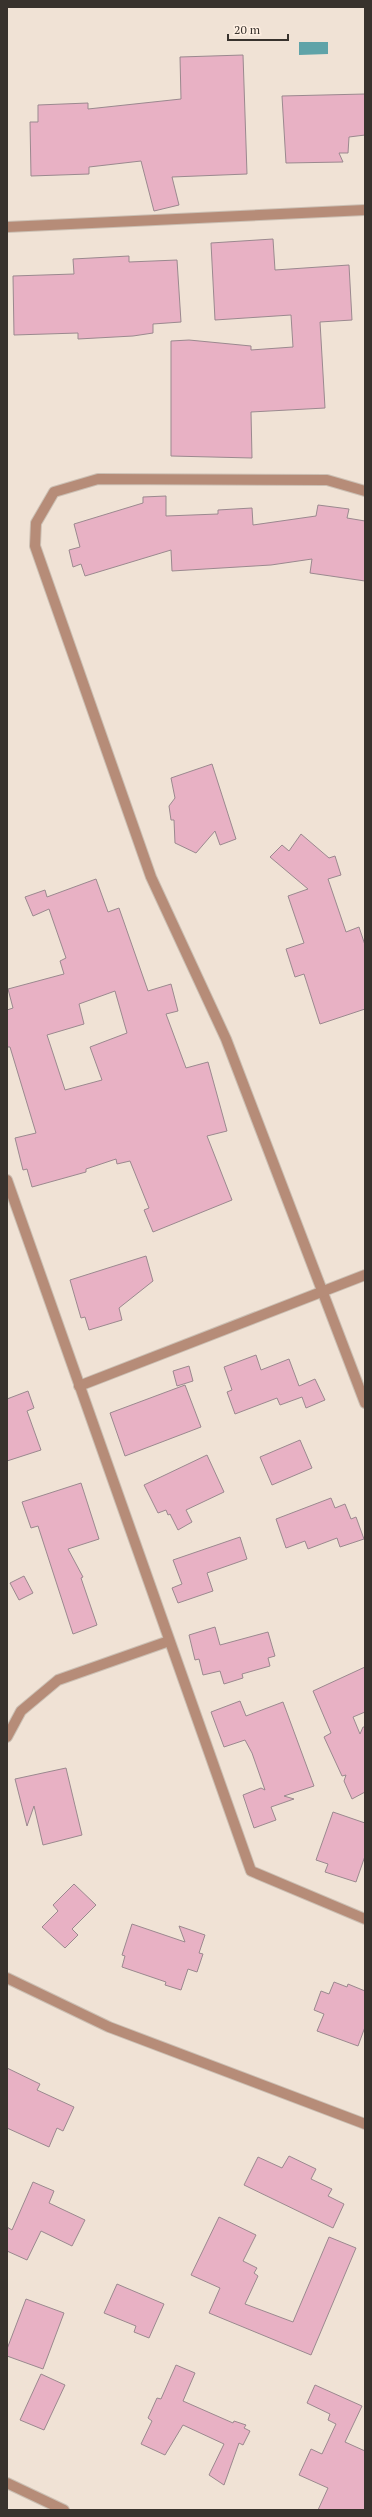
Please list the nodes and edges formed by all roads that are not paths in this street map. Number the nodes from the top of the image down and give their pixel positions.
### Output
1 (365, 210) edge
2 (7, 227) edge
3 (365, 491) edge
4 (7, 1180) edge
5 (365, 1275) edge
6 (323, 1291) junction
7 (79, 1386) junction
8 (365, 1403) edge
9 (169, 1641) junction
10 (7, 1737) edge
11 (365, 1919) edge
12 (7, 1978) edge
13 (365, 2124) edge
14 (7, 2483) edge
15 (64, 2510) edge

1 - 2 street
3 - 6 street
4 - 7 street
5 - 6 street
6 - 7 street
6 - 8 street
7 - 9 street
9 - 10 street
9 - 11 street
12 - 13 street
14 - 15 street

